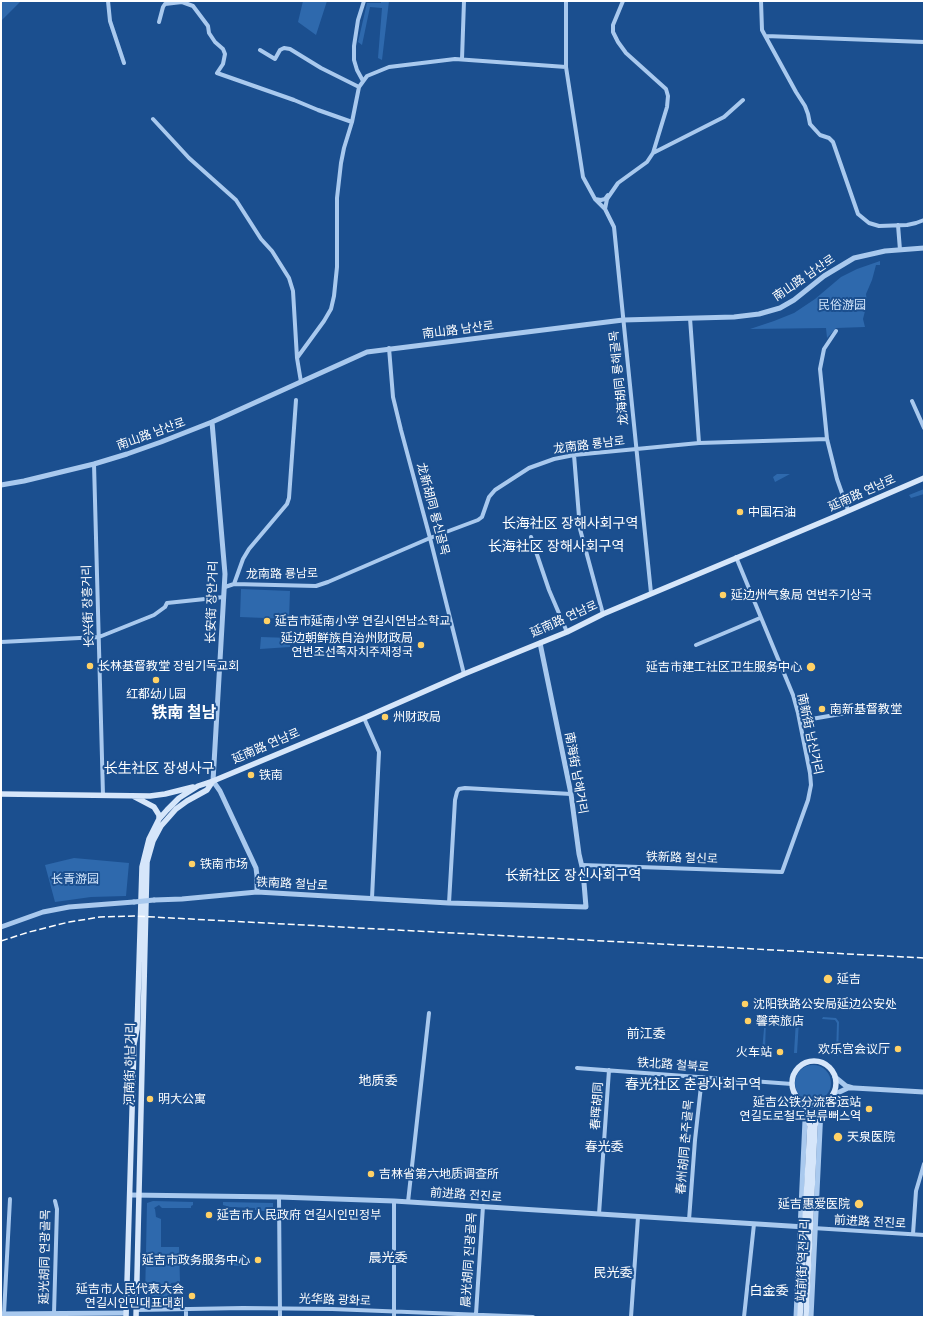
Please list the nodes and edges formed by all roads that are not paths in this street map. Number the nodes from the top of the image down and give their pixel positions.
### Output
1 (108, 1) edge
2 (364, 1) edge
3 (464, 1) edge
4 (566, 1) edge
5 (623, 1) edge
6 (761, 1) edge
7 (160, 22) dead end
8 (766, 36) junction
9 (924, 42) edge
10 (260, 50) dead end
11 (462, 59) junction
12 (124, 62) dead end
13 (566, 67) junction
14 (363, 81) junction
15 (359, 87) junction
16 (743, 100) dead end
17 (153, 119) dead end
18 (352, 122) junction
19 (653, 153) junction
20 (611, 192) junction
21 (595, 199) junction
22 (605, 209) junction
23 (924, 220) edge
24 (898, 225) junction
25 (924, 248) edge
26 (900, 250) junction
27 (690, 318) junction
28 (623, 320) junction
29 (836, 331) dead end
30 (389, 348) junction
31 (297, 358) junction
32 (301, 382) junction
33 (296, 400) dead end
34 (912, 401) dead end
35 (212, 422) junction
36 (924, 428) edge
37 (827, 439) junction
38 (699, 443) junction
39 (636, 449) junction
40 (574, 455) junction
41 (94, 464) junction
42 (924, 478) edge
43 (1, 485) edge
44 (848, 510) junction
45 (530, 537) dead end
46 (430, 538) junction
47 (736, 558) junction
48 (234, 584) junction
49 (225, 587) junction
50 (651, 593) junction
51 (224, 597) junction
52 (603, 614) junction
53 (760, 618) junction
54 (567, 632) junction
55 (99, 637) junction
56 (1, 642) edge
57 (540, 643) junction
58 (696, 645) dead end
59 (464, 674) junction
60 (869, 710) dead end
61 (364, 718) junction
62 (800, 721) junction
63 (213, 781) junction
64 (198, 786) junction
65 (1, 794) edge
66 (571, 794) junction
67 (103, 795) junction
68 (133, 795) junction
69 (168, 818) joint
70 (159, 819) junction
71 (582, 865) junction
72 (782, 872) joint
73 (257, 892) junction
74 (372, 898) junction
75 (449, 903) junction
76 (586, 907) joint
77 (1, 927) edge
78 (429, 1013) dead end
79 (577, 1068) dead end
80 (609, 1070) junction
81 (702, 1077) junction
82 (835, 1077) junction
83 (792, 1084) junction
84 (854, 1088) junction
85 (924, 1092) edge
86 (833, 1094) junction
87 (801, 1101) junction
88 (822, 1106) junction
89 (133, 1122) junction
90 (140, 1122) junction
91 (924, 1164) edge
92 (130, 1195) junction
93 (139, 1196) junction
94 (279, 1197) junction
95 (10, 1199) dead end
96 (55, 1201) dead end
97 (394, 1201) junction
98 (408, 1202) junction
99 (483, 1206) junction
100 (599, 1214) junction
101 (638, 1217) junction
102 (689, 1220) junction
103 (754, 1224) junction
104 (808, 1228) junction
105 (913, 1234) junction
106 (924, 1235) edge
107 (1, 1246) edge
108 (8, 1246) junction
109 (280, 1308) junction
110 (186, 1309) junction
111 (136, 1310) junction
112 (54, 1313) junction
113 (2, 1314) edge
114 (476, 1314) junction
115 (126, 1315) edge
116 (394, 1315) edge
117 (136, 1317) edge
118 (186, 1317) edge
119 (280, 1317) edge
120 (533, 1317) edge
121 (631, 1317) edge
122 (744, 1317) edge
123 (796, 1317) edge
124 (800, 1317) edge
125 (806, 1317) edge
126 (811, 1317) edge

1 - 12 street
2 - 14 street
3 - 11 street
4 - 13 street, 龙海胡同 룡해골목
5 - 19 street
6 - 8 street
7 - 18 street
8 - 9 street
8 - 24 street
10 - 15 street
11 - 13 street
11 - 14 street
13 - 21 street, 龙海胡同 룡해골목
14 - 15 street
15 - 18 street
16 - 19 street
17 - 31 street
18 - 31 street
19 - 20 street
20 - 21 street
20 - 22 street
21 - 22 street, 龙海胡同 룡해골목
22 - 28 street, 龙海胡同 룡해골목
23 - 24 street
24 - 26 street
25 - 26 street, 南山路 남산로
26 - 27 street, 南山路 남산로
27 - 28 street, 南山路 남산로
27 - 38 street
28 - 30 street, 南山路 남산로
28 - 39 street, 龙海胡同 룡해골목
29 - 37 street
30 - 32 street, 南山路 남산로
30 - 46 street, 龙新胡同 룡신골목
31 - 32 street
32 - 35 street, 南山路 남산로
33 - 48 street
34 - 36 street
35 - 41 street, 南山路 남산로
35 - 49 street, 长安街 장안거리
37 - 38 street, 龙南路 룡남로
37 - 44 street
38 - 39 street, 龙南路 룡남로
39 - 40 street, 龙南路 룡남로
39 - 50 street, 龙海胡同 룡해골목
40 - 46 street, 龙南路 룡남로
40 - 52 street
41 - 43 street, 南山路 남산로
41 - 55 street, 长兴街 장흥거리
42 - 44 main road, 延南路 연남로
44 - 47 main road, 延南路 연남로
45 - 54 street
46 - 48 street, 龙南路 룡남로
46 - 59 street, 龙新胡同 룡신골목
47 - 50 main road, 延南路 연남로
47 - 53 street, 南新街 남신거리
48 - 49 street, 龙南路 룡남로
49 - 51 street, 长安街 장안거리
50 - 52 main road, 延南路 연남로
51 - 55 street
51 - 63 street, 长安街 장안거리
52 - 54 main road, 延南路 연남로
53 - 58 street
53 - 62 street, 南新街 남신거리
54 - 57 main road, 延南路 연남로
55 - 56 street
55 - 67 street, 长兴街 장흥거리
57 - 59 main road, 延南路 연남로
57 - 66 street, 南海街 남해거리
59 - 61 main road, 延南路 연남로
60 - 62 street
61 - 63 main road, 延南路 연남로
61 - 74 street
62 - 72 street, 南新街 남신거리
63 - 64 main road, 延南路 연남로
63 - 69 main road, 延南路 연남로
63 - 73 street
64 - 68 main road
64 - 70 main road, 延南路 연남로
65 - 67 main road
66 - 71 street, 南海街 남해거리
66 - 75 street
67 - 68 main road
68 - 70 main road
69 - 90 main road, 河南街 하남거리
70 - 89 main road, 河南街 하남거리
71 - 72 street, 铁新路 철신로
71 - 76 street, 南海街 남해거리
73 - 74 street, 铁南路 철남로
73 - 77 street, 铁南路 철남로, bridge
74 - 75 street, 铁南路 철남로
75 - 76 street, 铁南路 철남로
78 - 98 street
79 - 80 street, 铁北路 철북로
80 - 81 street, 铁北路 철북로
80 - 100 street, 春晖胡同
81 - 83 street, 铁北路 철북로
81 - 102 street, 春州胡同 춘주골목
82 - 83 main road
82 - 84 street
82 - 86 main road
83 - 87 main road, 站前街 역전거리
84 - 85 street
84 - 86 street
86 - 88 main road, 站前街 역전거리
87 - 88 main road
87 - 104 main road, 站前街 역전거리
88 - 104 main road, 站前街 역전거리
89 - 90 main road
89 - 92 main road, 河南街 하남거리
90 - 93 main road, 河南街 하남거리
91 - 105 street
92 - 93 street, 前进路 전진로
92 - 115 main road, 河南街 하남거리
93 - 94 street, 前进路 전진로
93 - 111 main road, 河南街 하남거리
94 - 97 street, 前进路 전진로
94 - 109 street
95 - 108 street
96 - 112 street, 延光胡同 연광골목
97 - 98 street, 前进路 전진로
97 - 116 street
98 - 99 street, 前进路 전진로
99 - 100 street, 前进路 전진로
99 - 114 street, 晨光胡同 진광골목
100 - 101 street, 前进路 전진로
101 - 102 street, 前进路 전진로
101 - 121 street
102 - 103 street, 前进路 전진로
103 - 104 street, 前进路 전진로
103 - 122 street
104 - 105 street, 前进路 전진로
104 - 123 street, 站前街 역전거리
104 - 124 main road, 站前街 역전거리
104 - 125 main road, 站前街 역전거리
104 - 126 street, 站前街 역전거리
105 - 106 street, 前进路 전진로
107 - 108 street
108 - 113 street
109 - 110 street, 光华路 광화로
109 - 116 street, 光华路 광화로
109 - 119 street
110 - 111 street, 光华路 광화로
110 - 118 street
111 - 117 main road, 河南街 하남거리
112 - 113 street
112 - 115 street
114 - 116 street, 光华路 광화로
114 - 120 street, 光华路 광화로

